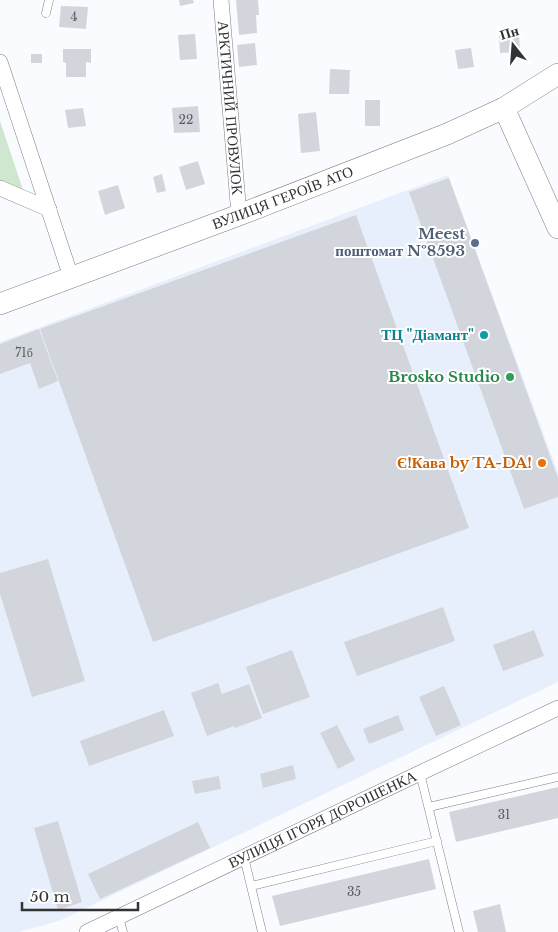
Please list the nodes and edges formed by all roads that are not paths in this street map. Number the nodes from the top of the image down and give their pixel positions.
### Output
1 (49, 0) edge
2 (221, 0) edge
3 (46, 13) dead end
4 (0, 62) edge
5 (558, 74) edge
6 (504, 108) junction
7 (0, 188) edge
8 (48, 209) junction
9 (239, 215) junction
10 (558, 228) edge
11 (71, 278) junction
12 (0, 304) edge
13 (558, 708) edge
14 (420, 773) junction
15 (558, 777) edge
16 (428, 807) junction
17 (437, 841) junction
18 (244, 857) junction
19 (251, 886) junction
20 (119, 917) junction
21 (87, 932) edge
22 (122, 932) edge
23 (262, 932) edge
24 (459, 932) edge

1 - 3 lane
2 - 9 street, АРКТИЧНИЙ ПРОВУЛОК
4 - 8 street
5 - 6 main road, ВУЛИЦЯ ГЕРОЇВ АТО
6 - 9 main road, ВУЛИЦЯ ГЕРОЇВ АТО
6 - 10 main road
7 - 8 street
8 - 11 street
9 - 11 main road, ВУЛИЦЯ ГЕРОЇВ АТО
11 - 12 main road, ВУЛИЦЯ ГЕРОЇВ АТО
13 - 14 street, ВУЛИЦЯ ІГОРЯ ДОРОШЕНКА
14 - 16 lane
14 - 18 street, ВУЛИЦЯ ІГОРЯ ДОРОШЕНКА
15 - 16 lane
16 - 17 lane
17 - 19 lane
17 - 24 lane
18 - 19 lane
18 - 20 street, ВУЛИЦЯ ІГОРЯ ДОРОШЕНКА
19 - 23 lane
20 - 21 street, ВУЛИЦЯ ІГОРЯ ДОРОШЕНКА
20 - 22 lane

